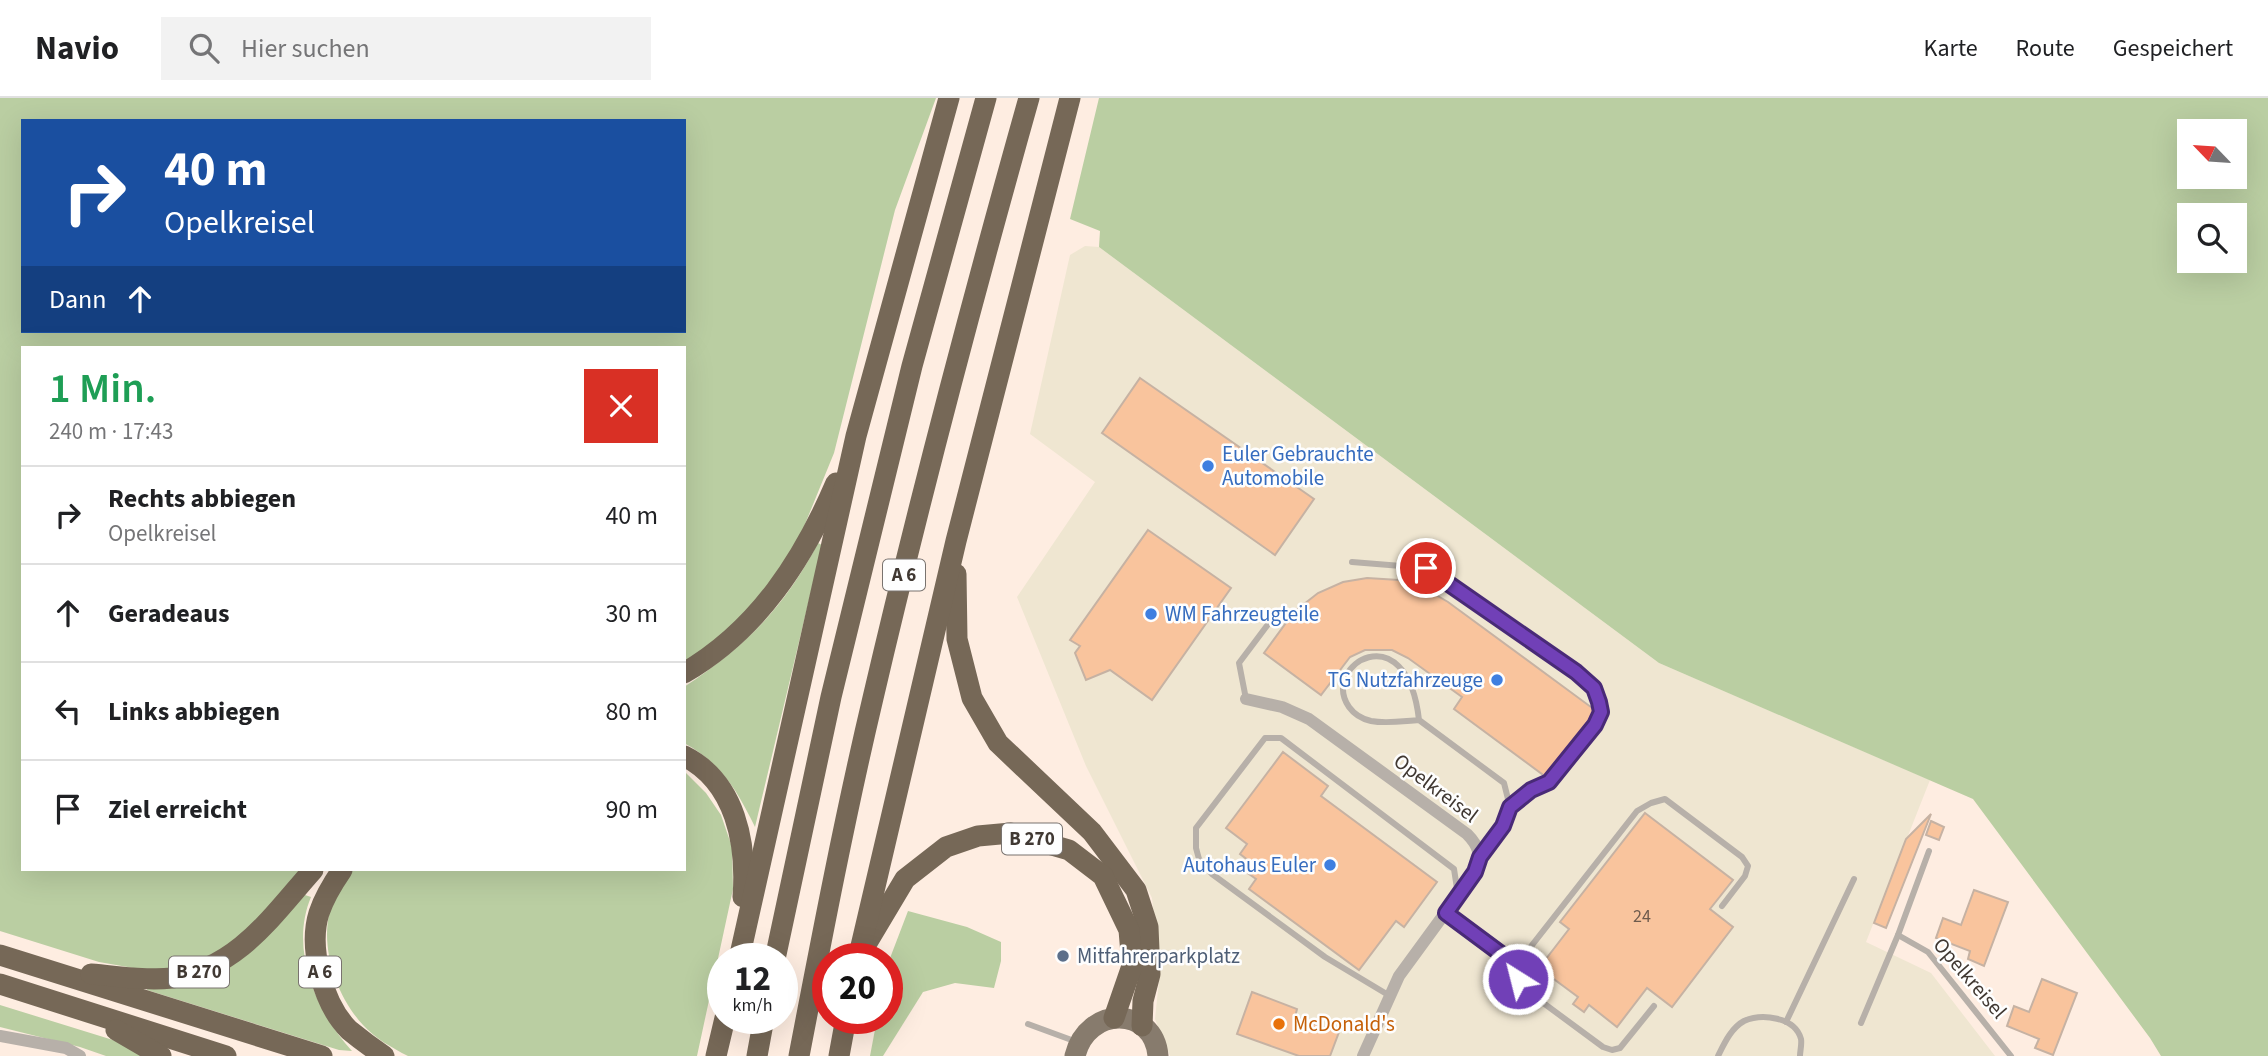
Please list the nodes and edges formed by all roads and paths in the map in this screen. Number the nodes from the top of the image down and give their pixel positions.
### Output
1 (949, 98) edge
2 (986, 98) edge
3 (1029, 98) edge
4 (1070, 98) edge
5 (856, 436) junction
6 (956, 541) junction
7 (1352, 562) dead end
8 (1278, 611) dead end
9 (686, 672) edge
10 (1246, 699) joint
11 (1419, 720) junction
12 (686, 757) edge
13 (1510, 807) junction
14 (1929, 851) dead end
15 (1480, 857) junction
16 (312, 871) edge
17 (341, 871) edge
18 (1854, 879) dead end
19 (1459, 896) junction
20 (1722, 906) dead end
21 (1446, 913) junction
22 (1898, 935) junction
23 (739, 943) edge
24 (742, 943) edge
25 (778, 943) edge
26 (862, 943) edge
27 (867, 943) edge
28 (0, 955) edge
29 (1515, 967) junction
30 (44, 969) junction
31 (0, 984) edge
32 (1390, 996) junction
33 (1654, 1006) dead end
34 (74, 1008) junction
35 (1114, 1018) junction
36 (1786, 1022) junction
37 (1861, 1023) dead end
38 (1028, 1024) dead end
39 (1142, 1026) junction
40 (721, 1034) edge
41 (761, 1034) edge
42 (843, 1034) edge
43 (0, 1036) edge
44 (1077, 1049) edge
45 (80, 1056) edge
46 (161, 1056) edge
47 (226, 1056) edge
48 (322, 1056) edge
49 (384, 1056) edge
50 (716, 1056) edge
51 (757, 1056) edge
52 (799, 1056) edge
53 (838, 1056) edge
54 (1158, 1056) edge
55 (1363, 1056) edge
56 (1718, 1056) edge
57 (1800, 1056) edge
58 (2011, 1056) edge

1 - 5 highway
2 - 25 highway, A 6
3 - 52 highway, A 6
4 - 6 highway, A 6
5 - 9 highway
5 - 24 highway
6 - 26 highway, A 6
6 - 39 highway, A 6
7 - 13 lane
8 - 10 lane, Opelkreisel
10 - 15 street, Opelkreisel
11 - 11 lane
11 - 13 lane
12 - 23 highway
13 - 15 lane
14 - 22 lane
15 - 19 street, Opelkreisel
16 - 30 highway, B 270
17 - 49 highway, A 6
18 - 36 lane
19 - 21 street, Opelkreisel
19 - 32 lane
20 - 29 lane
21 - 29 lane
21 - 32 street, Opelkreisel
22 - 37 lane
22 - 58 lane, Opelkreisel
27 - 35 highway, B 270
28 - 30 highway, B 270
29 - 33 lane
30 - 48 highway, B 270
31 - 34 highway
32 - 55 street, Opelkreisel
34 - 46 highway
34 - 47 highway
35 - 39 main road
35 - 44 main road
36 - 56 lane
36 - 57 lane
38 - 44 lane
39 - 54 main road
40 - 50 highway
41 - 51 highway
42 - 53 highway
43 - 45 street

